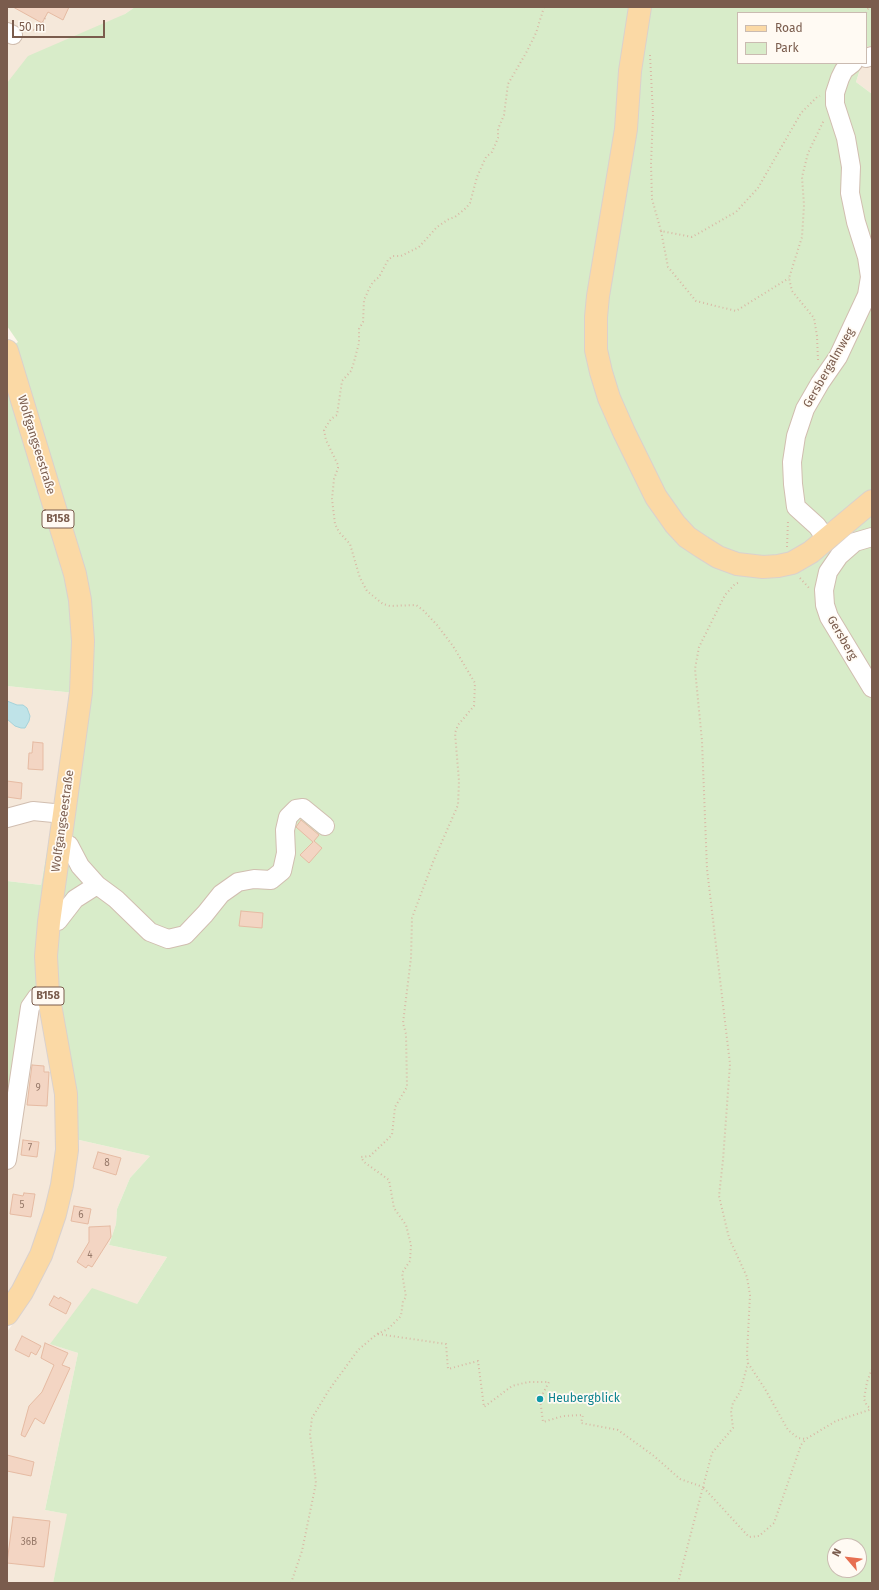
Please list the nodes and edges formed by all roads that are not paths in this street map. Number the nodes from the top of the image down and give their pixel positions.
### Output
1 (640, 7) edge
2 (852, 64) edge
3 (7, 352) edge
4 (872, 501) edge
5 (872, 537) edge
6 (827, 540) junction
7 (872, 688) edge
8 (64, 814) junction
9 (7, 818) edge
10 (325, 826) dead end
11 (60, 842) junction
12 (97, 885) junction
13 (50, 922) junction
14 (48, 993) junction
15 (7, 1160) edge
16 (7, 1314) edge

1 - 6 main road
2 - 6 street, Gersbergalmweg
3 - 8 main road, Wolfgangseestraße / B158
4 - 6 main road
5 - 7 street, Gersberg
8 - 9 street
8 - 11 main road, Wolfgangseestraße / B158
10 - 12 street
11 - 12 street
11 - 13 main road, Wolfgangseestraße / B158
12 - 13 street
13 - 14 main road, Wolfgangseestraße / B158
14 - 15 street
14 - 16 main road, Wolfgangseestraße / B158

